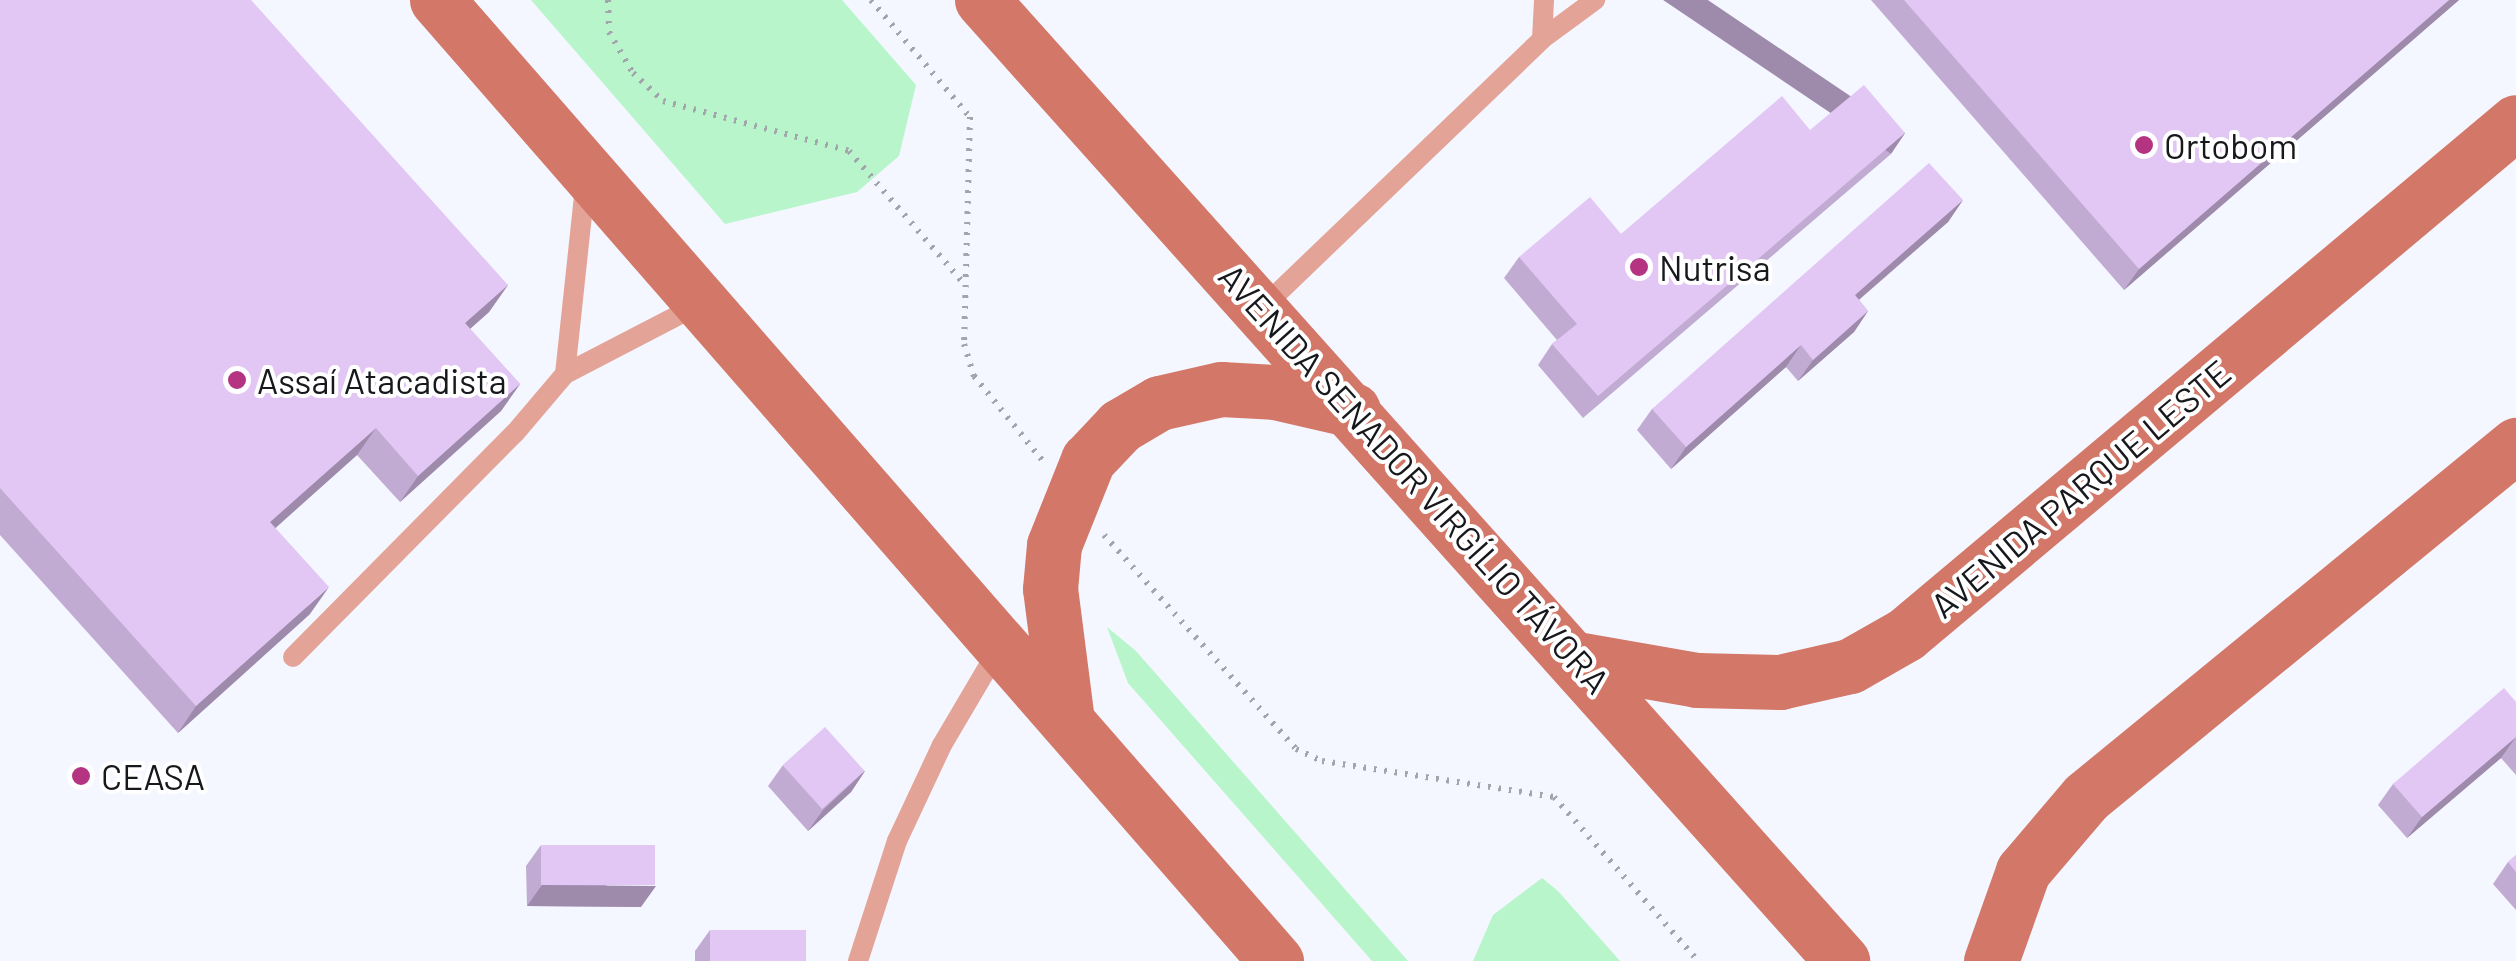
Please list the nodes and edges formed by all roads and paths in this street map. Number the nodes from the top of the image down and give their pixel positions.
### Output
1 (437, 0) edge
2 (608, 0) edge
3 (871, 0) edge
4 (982, 0) edge
5 (1544, 0) edge
6 (1595, 0) edge
7 (1542, 39) junction
8 (2516, 122) edge
9 (585, 169) junction
10 (966, 286) junction
11 (702, 302) junction
12 (1263, 307) junction
13 (565, 374) junction
14 (1353, 410) junction
15 (2516, 445) edge
16 (1069, 494) junction
17 (1002, 644) junction
18 (293, 657) dead end
19 (1578, 659) junction
20 (1068, 721) junction
21 (858, 961) edge
22 (1276, 961) edge
23 (1698, 961) edge
24 (1842, 961) edge
25 (1991, 961) edge

1 - 9 main road
2 - 10 path
3 - 10 path
4 - 12 main road, AVENIDA SENADOR VIRGÍLIO TÁVORA
5 - 7 lane
6 - 7 lane
7 - 12 lane
8 - 19 main road, AVENIDA PARQUE LESTE
9 - 11 main road
9 - 13 lane
10 - 16 path
11 - 13 lane
11 - 17 main road
12 - 14 main road, AVENIDA SENADOR VIRGÍLIO TÁVORA
13 - 18 lane
14 - 16 main road
14 - 19 main road, AVENIDA SENADOR VIRGÍLIO TÁVORA
15 - 25 main road
16 - 20 main road
16 - 23 path
17 - 20 main road
17 - 21 lane
19 - 24 main road, AVENIDA SENADOR VIRGÍLIO TÁVORA
20 - 22 main road

